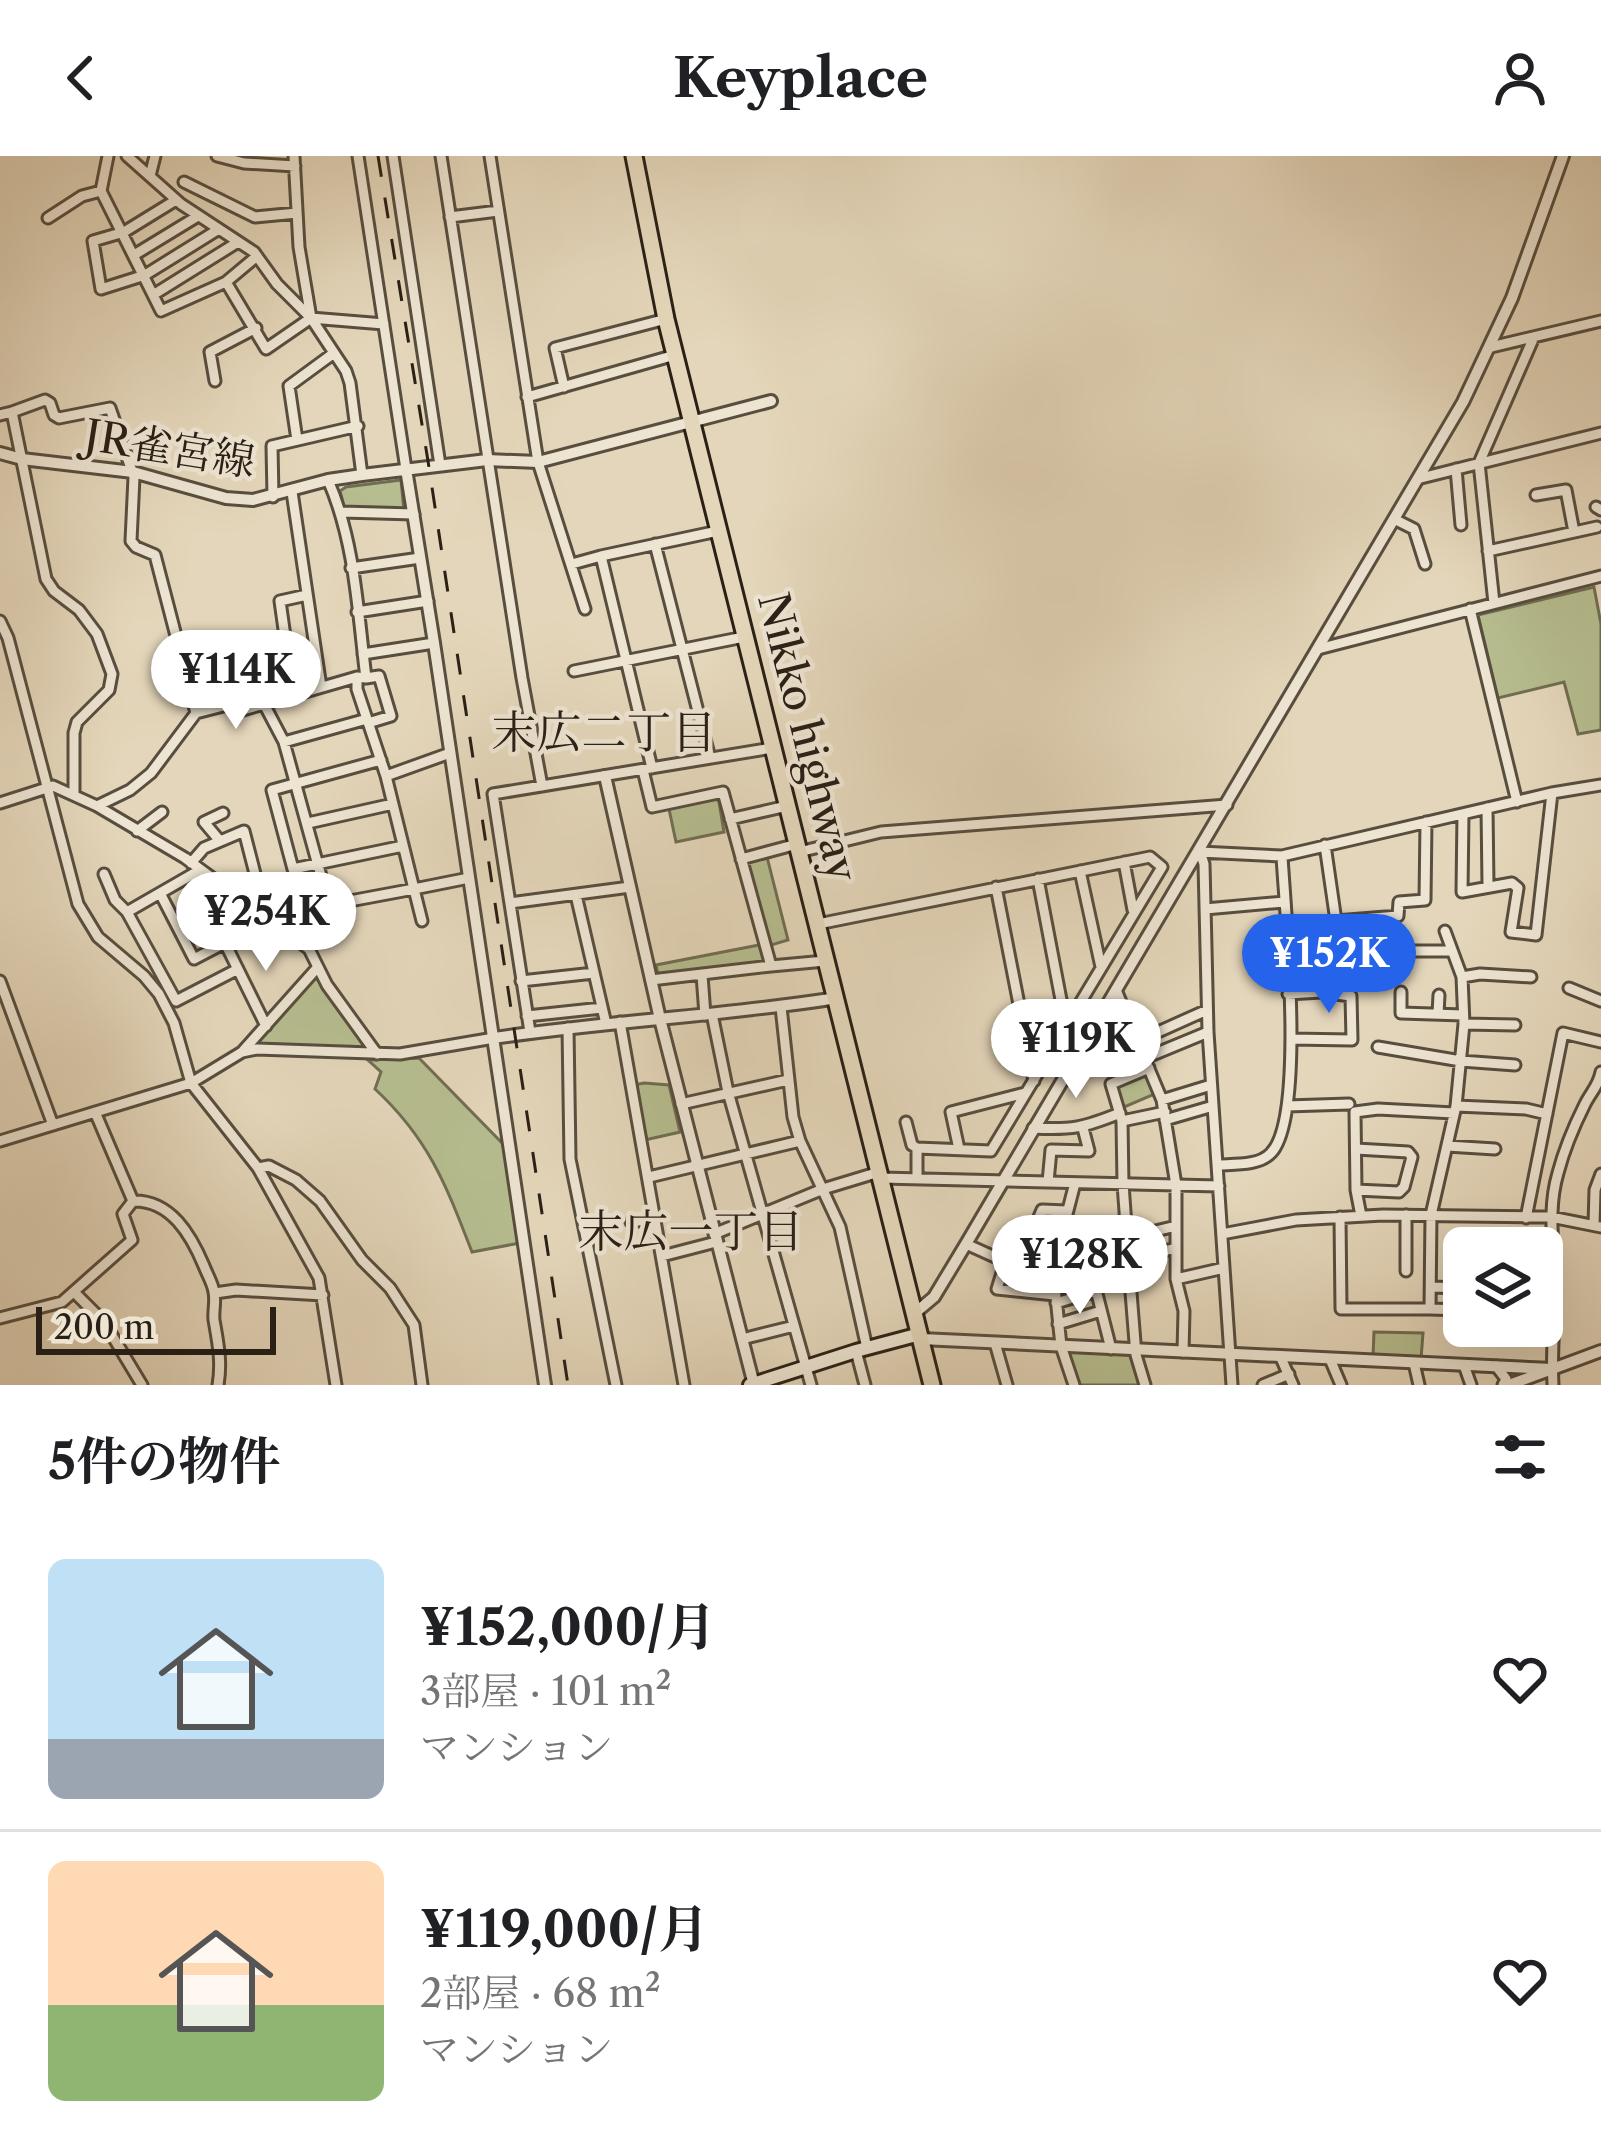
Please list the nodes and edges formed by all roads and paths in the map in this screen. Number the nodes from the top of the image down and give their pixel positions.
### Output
1 (108, 156) edge
2 (154, 156) edge
3 (217, 156) edge
4 (358, 156) edge
5 (393, 156) edge
6 (441, 156) edge
7 (490, 156) edge
8 (634, 156) edge
9 (1562, 156) edge
10 (134, 159) edge
11 (244, 160) edge
12 (294, 161) edge
13 (150, 176) junction
14 (184, 182) dead end
15 (101, 191) junction
16 (176, 200) junction
17 (224, 202) junction
18 (498, 211) junction
19 (297, 213) junction
20 (198, 216) junction
21 (451, 217) junction
22 (48, 218) dead end
23 (215, 228) junction
24 (124, 232) junction
25 (238, 242) junction
26 (134, 256) junction
27 (256, 256) junction
28 (145, 275) junction
29 (226, 282) junction
30 (153, 295) junction
31 (311, 317) junction
32 (666, 319) junction
33 (1601, 321) edge
34 (384, 324) junction
35 (256, 328) junction
36 (1534, 337) junction
37 (1491, 347) junction
38 (334, 353) junction
39 (675, 356) junction
40 (215, 381) dead end
41 (564, 387) junction
42 (527, 397) junction
43 (771, 400) dead end
44 (6, 414) edge
45 (692, 422) junction
46 (358, 426) junction
47 (1601, 434) edge
48 (296, 440) junction
49 (0, 453) edge
50 (22, 459) junction
51 (487, 460) junction
52 (538, 462) junction
53 (1479, 464) junction
54 (440, 465) junction
55 (406, 469) junction
56 (1456, 470) junction
57 (134, 472) junction
58 (362, 475) junction
59 (1421, 478) junction
60 (328, 481) junction
61 (292, 492) junction
62 (1536, 495) dead end
63 (273, 497) junction
64 (342, 512) junction
65 (414, 514) junction
66 (1396, 520) junction
67 (1461, 525) dead end
68 (1597, 526) dead end
69 (718, 532) junction
70 (1574, 532) junction
71 (655, 544) junction
72 (1488, 551) junction
73 (601, 556) junction
74 (420, 558) junction
75 (572, 564) junction
76 (1425, 564) dead end
77 (351, 568) junction
78 (1601, 576) edge
79 (308, 595) junction
80 (428, 601) junction
81 (1494, 603) junction
82 (585, 608) dead end
83 (1470, 609) junction
84 (357, 612) junction
85 (0, 622) edge
86 (745, 637) junction
87 (434, 643) junction
88 (1318, 649) junction
89 (682, 650) junction
90 (363, 654) junction
91 (317, 661) junction
92 (625, 661) junction
93 (574, 671) dead end
94 (361, 677) junction
95 (321, 687) junction
96 (264, 704) junction
97 (196, 713) junction
98 (368, 721) junction
99 (284, 742) junction
100 (772, 748) junction
101 (449, 754) junction
102 (710, 758) junction
103 (381, 760) junction
104 (648, 769) junction
105 (386, 776) junction
106 (604, 776) junction
107 (296, 782) junction
108 (1601, 785) edge
109 (542, 786) junction
110 (47, 787) junction
111 (1552, 793) junction
112 (74, 795) junction
113 (0, 802) edge
114 (1517, 802) junction
115 (393, 803) junction
116 (1227, 805) junction
117 (97, 806) junction
118 (787, 806) junction
119 (1487, 808) junction
120 (161, 812) dead end
121 (223, 813) dead end
122 (1463, 814) junction
123 (730, 819) junction
124 (1426, 822) junction
125 (308, 823) junction
126 (137, 831) junction
127 (220, 841) junction
128 (1325, 845) junction
129 (404, 846) junction
130 (798, 848) junction
131 (1200, 852) junction
132 (1282, 856) junction
133 (741, 860) junction
134 (1124, 862) junction
135 (319, 864) junction
136 (195, 866) junction
137 (1080, 871) junction
138 (104, 874) dead end
139 (470, 878) junction
140 (1038, 879) junction
141 (1488, 885) junction
142 (630, 887) junction
143 (996, 887) junction
144 (414, 889) junction
145 (160, 893) junction
146 (576, 895) junction
147 (1284, 902) junction
148 (510, 903) junction
149 (329, 905) junction
150 (1205, 909) junction
151 (1134, 911) junction
152 (127, 912) junction
153 (264, 917) junction
154 (422, 921) dead end
155 (818, 924) junction
156 (1444, 931) dead end
157 (225, 943) junction
158 (1362, 946) dead end
159 (1403, 951) dead end
160 (1452, 951) junction
161 (1286, 954) junction
162 (827, 961) junction
163 (771, 966) junction
164 (1101, 967) junction
165 (317, 968) junction
166 (238, 969) junction
167 (594, 973) junction
168 (702, 975) junction
169 (1462, 977) junction
170 (1531, 977) dead end
171 (651, 980) junction
172 (0, 981) edge
173 (520, 981) junction
174 (1569, 988) dead end
175 (1116, 990) junction
176 (1401, 992) dead end
177 (1288, 994) junction
178 (1439, 995) dead end
179 (837, 998) junction
180 (1601, 1000) edge
181 (782, 1007) junction
182 (602, 1008) junction
183 (1207, 1010) junction
184 (709, 1014) junction
185 (1438, 1014) junction
186 (526, 1016) junction
187 (660, 1019) junction
188 (1464, 1020) junction
189 (620, 1022) junction
190 (606, 1024) junction
191 (1515, 1025) dead end
192 (266, 1026) junction
193 (1066, 1026) junction
194 (568, 1028) junction
195 (1208, 1032) junction
196 (530, 1033) junction
197 (494, 1038) junction
198 (1291, 1039) junction
199 (1601, 1042) edge
200 (1378, 1048) dead end
201 (242, 1052) junction
202 (376, 1054) junction
203 (1143, 1054) junction
204 (1461, 1061) junction
205 (1514, 1065) dead end
206 (1129, 1076) junction
207 (1600, 1079) edge
208 (788, 1080) junction
209 (1034, 1081) junction
210 (191, 1082) junction
211 (1211, 1084) junction
212 (1027, 1092) junction
213 (728, 1093) junction
214 (1162, 1100) junction
215 (681, 1104) junction
216 (1349, 1104) dead end
217 (1213, 1106) junction
218 (1287, 1106) junction
219 (1455, 1110) junction
220 (95, 1112) junction
221 (1547, 1114) junction
222 (1165, 1116) junction
223 (1121, 1117) junction
224 (906, 1122) dead end
225 (53, 1125) junction
226 (1033, 1128) junction
227 (1083, 1128) junction
228 (0, 1141) edge
229 (800, 1141) junction
230 (1447, 1146) junction
231 (916, 1148) junction
232 (959, 1149) junction
233 (1356, 1149) junction
234 (992, 1150) junction
235 (1496, 1150) dead end
236 (745, 1155) junction
237 (1014, 1163) junction
238 (697, 1165) junction
239 (1218, 1166) junction
240 (258, 1168) junction
241 (1601, 1174) edge
242 (880, 1175) junction
243 (649, 1177) junction
244 (917, 1179) junction
245 (1003, 1181) junction
246 (1048, 1182) junction
247 (1075, 1183) junction
248 (1123, 1184) junction
249 (1175, 1185) junction
250 (1219, 1186) junction
251 (823, 1189) junction
252 (1356, 1190) junction
253 (133, 1201) junction
254 (1067, 1211) junction
255 (761, 1214) junction
256 (1406, 1215) junction
257 (1431, 1215) junction
258 (1361, 1216) junction
259 (1340, 1217) junction
260 (1551, 1217) junction
261 (656, 1218) junction
262 (1526, 1218) junction
263 (631, 1222) dead end
264 (1064, 1223) junction
265 (1176, 1226) junction
266 (1597, 1226) edge
267 (1552, 1227) edge
268 (1222, 1234) junction
269 (715, 1238) junction
270 (966, 1244) junction
271 (1127, 1245) junction
272 (1176, 1248) junction
273 (1084, 1252) dead end
274 (662, 1256) junction
275 (1006, 1260) junction
276 (1020, 1262) junction
277 (1053, 1268) junction
278 (1224, 1268) junction
279 (1406, 1271) dead end
280 (1092, 1274) junction
281 (1130, 1280) junction
282 (1176, 1280) junction
283 (1431, 1288) junction
284 (1443, 1288) edge
285 (1096, 1291) junction
286 (74, 1292) junction
287 (214, 1292) junction
288 (323, 1295) junction
289 (1056, 1299) junction
290 (1430, 1310) junction
291 (1443, 1310) edge
292 (1101, 1311) junction
293 (915, 1313) junction
294 (0, 1318) edge
295 (1058, 1324) junction
296 (794, 1325) junction
297 (920, 1337) junction
298 (742, 1339) junction
299 (995, 1343) junction
300 (1061, 1346) junction
301 (1553, 1347) edge
302 (862, 1349) junction
303 (1111, 1349) junction
304 (1136, 1350) junction
305 (1601, 1351) edge
306 (1184, 1352) junction
307 (1230, 1354) junction
308 (1281, 1358) junction
309 (1330, 1360) junction
310 (1414, 1363) junction
311 (1464, 1365) junction
312 (806, 1366) junction
313 (1496, 1366) junction
314 (1552, 1369) junction
315 (1291, 1380) edge
316 (1073, 1383) edge
317 (752, 1384) edge
318 (142, 1385) edge
319 (218, 1385) edge
320 (336, 1385) edge
321 (422, 1385) edge
322 (545, 1385) edge
323 (616, 1385) edge
324 (684, 1385) edge
325 (811, 1385) edge
326 (865, 1385) edge
327 (932, 1385) edge
328 (1007, 1385) edge
329 (1056, 1385) edge
330 (1145, 1385) edge
331 (1232, 1385) edge
332 (1263, 1385) edge
333 (1341, 1385) edge
334 (1418, 1385) edge
335 (1471, 1385) edge
336 (1506, 1385) edge
337 (1553, 1385) edge

1 - 15 street
2 - 13 street
3 - 11 street
4 - 34 street
5 - 54 street
6 - 21 street
7 - 18 street
8 - 32 highway, Nikko highway
9 - 37 street
10 - 13 street
11 - 12 street
12 - 19 street
13 - 16 street
14 - 17 street
15 - 22 street
15 - 24 street
16 - 20 street
16 - 24 street
17 - 19 street
17 - 23 street
18 - 21 street
18 - 42 street
19 - 31 street
20 - 23 street
20 - 26 street
21 - 51 street
23 - 25 street
23 - 28 street
24 - 26 street
24 - 28 street
25 - 27 street
25 - 30 street
26 - 28 street
27 - 29 street
27 - 31 street
28 - 30 street
29 - 30 street
29 - 35 street
31 - 34 street
31 - 35 street
31 - 38 street
32 - 39 highway, Nikko highway
32 - 41 street
33 - 36 street
34 - 55 street
35 - 40 street
36 - 37 street
36 - 53 street
37 - 59 street
38 - 46 street
38 - 48 street
39 - 41 street
39 - 45 highway, Nikko highway
41 - 42 street
42 - 52 street
43 - 45 street, JR雀宮線
44 - 50 street
44 - 57 street
45 - 52 street, JR雀宮線
45 - 69 highway, Nikko highway
46 - 48 street
46 - 58 street
47 - 53 street
48 - 63 street
49 - 50 street, JR雀宮線
50 - 57 street, JR雀宮線
50 - 112 street
51 - 52 street, JR雀宮線
51 - 54 street, JR雀宮線
51 - 109 street
52 - 75 street
53 - 56 street
53 - 72 street
54 - 55 street, JR雀宮線
55 - 58 street, JR雀宮線
55 - 65 street
56 - 59 street
56 - 67 street
57 - 63 street, JR雀宮線
57 - 97 street
58 - 60 street, JR雀宮線
59 - 66 street
60 - 61 street, JR雀宮線
60 - 64 street
61 - 63 street, JR雀宮線
61 - 79 street
62 - 70 street
64 - 65 street
64 - 77 street
65 - 74 street
66 - 76 street
66 - 88 street
68 - 70 street
69 - 71 street
69 - 86 highway, Nikko highway
70 - 72 street
71 - 73 street
71 - 89 street
72 - 81 street
73 - 75 street
73 - 92 street
74 - 77 street
74 - 80 street
75 - 82 street
77 - 84 street
78 - 81 street
79 - 91 street
79 - 91 street
80 - 84 street
80 - 87 street
81 - 83 street
83 - 88 street
83 - 114 street
84 - 90 street
85 - 110 street
86 - 89 street
86 - 100 highway, Nikko highway
87 - 90 street
87 - 101 street
88 - 116 street
89 - 92 street
89 - 102 street
90 - 94 street
91 - 95 street
92 - 93 street
92 - 104 street
94 - 95 street
94 - 98 street
94 - 98 street
95 - 96 street
96 - 97 street
96 - 99 street
97 - 117 street
98 - 99 street
98 - 103 street
99 - 107 street
100 - 102 street
100 - 118 highway, Nikko highway
101 - 105 street
101 - 139 street
102 - 104 street
103 - 105 street
103 - 107 street
104 - 106 street
104 - 123 street
105 - 115 street
106 - 109 street
106 - 142 street
107 - 125 street
107 - 135 street
108 - 111 street
109 - 148 street
110 - 112 street
110 - 113 street
110 - 210 street
111 - 114 street
111 - 141 street
112 - 117 street
114 - 119 street
115 - 125 street
115 - 129 street
116 - 130 street
116 - 131 street
117 - 126 street
118 - 123 street
118 - 130 highway, Nikko highway
119 - 122 street
119 - 141 street
120 - 126 street
121 - 127 street
122 - 124 street
122 - 141 street
123 - 133 street
124 - 128 street
124 - 128 street
125 - 135 street
126 - 136 street
127 - 136 street
127 - 153 street
128 - 132 street
129 - 135 street
129 - 144 street
130 - 133 street
130 - 155 highway, Nikko highway
131 - 132 street
131 - 150 street
131 - 175 street
132 - 147 street
133 - 163 street
134 - 137 street
134 - 151 street
134 - 151 street
135 - 149 street
136 - 145 street
136 - 153 street
137 - 140 street
137 - 164 street
138 - 152 street
139 - 144 street
139 - 197 street
140 - 143 street
140 - 193 street
142 - 146 street
142 - 171 street
143 - 155 street
143 - 209 street
144 - 149 street
144 - 154 street
145 - 152 street
145 - 157 street
146 - 148 street
146 - 167 street
147 - 150 street
147 - 161 street
148 - 173 street
149 - 153 street
150 - 183 street
151 - 164 street
152 - 166 street
153 - 157 street
153 - 165 street
155 - 162 highway, Nikko highway
156 - 160 street
157 - 166 street
158 - 161 street
159 - 160 street
160 - 169 street
161 - 177 street
162 - 163 street
162 - 179 highway, Nikko highway
163 - 168 street
164 - 193 street
165 - 192 street
165 - 202 street
166 - 192 street
167 - 173 street
167 - 182 street
168 - 171 street
168 - 184 street
169 - 170 street
169 - 188 street
171 - 187 street
172 - 225 street
173 - 186 street
174 - 180 street
175 - 203 street
175 - 226 street
176 - 185 street
177 - 198 street
177 - 198 street
178 - 185 street
179 - 181 street
179 - 242 highway, Nikko highway
181 - 184 street
181 - 208 street
182 - 186 street
182 - 190 street
183 - 195 street
183 - 203 street
184 - 187 street
184 - 213 street
185 - 188 street
186 - 196 street
187 - 189 street
187 - 215 street
188 - 191 street
188 - 204 street
189 - 190 street
189 - 243 street
190 - 194 street
192 - 201 street
193 - 209 street
194 - 196 street
194 - 323 street
195 - 203 street
195 - 211 street
196 - 197 street
197 - 202 street
197 - 322 street
198 - 218 street
199 - 221 street
200 - 204 street
201 - 202 street
201 - 210 street
203 - 206 street
203 - 206 street
203 - 214 street
204 - 205 street
204 - 219 street
206 - 223 street
207 - 260 street
208 - 213 street
208 - 229 street
209 - 212 street
210 - 220 street
210 - 240 street
211 - 214 street
211 - 217 street
212 - 232 street
212 - 234 street
213 - 215 street
213 - 236 street
214 - 222 street
215 - 238 street
216 - 218 street
217 - 222 street
217 - 239 street
218 - 239 street
219 - 221 street
219 - 230 street
219 - 233 street
220 - 225 street
220 - 253 street
221 - 262 street
222 - 223 street
222 - 249 street
223 - 227 street
223 - 248 street
224 - 231 street
225 - 228 street
226 - 227 street
226 - 237 street
227 - 246 street
229 - 236 street
229 - 251 street
230 - 235 street
230 - 257 street
231 - 232 street
231 - 244 street
232 - 234 street
233 - 252 street
233 - 252 street
234 - 237 street
236 - 238 street
236 - 255 street
237 - 245 street
238 - 243 street
238 - 269 street
239 - 250 street
240 - 288 street
240 - 321 street
241 - 266 street
242 - 244 street
242 - 251 street
242 - 293 highway, Nikko highway
243 - 261 street
244 - 245 street
245 - 246 street
245 - 270 street
246 - 247 street
247 - 248 street
247 - 254 street
248 - 249 street
248 - 271 street
249 - 250 street
249 - 265 street
250 - 268 street
251 - 255 street
251 - 302 street
252 - 258 street
253 - 286 street
253 - 287 street
254 - 264 street
254 - 276 street
255 - 269 street
255 - 296 street
256 - 257 street
256 - 258 street
256 - 279 street
257 - 262 street
257 - 283 street
258 - 259 street
259 - 268 street
259 - 290 street
260 - 262 street
260 - 266 street
260 - 267 street
261 - 263 street
261 - 274 street
264 - 271 street
264 - 277 street
265 - 271 street
265 - 272 street
268 - 278 street
269 - 274 street
269 - 298 street
270 - 275 street
270 - 293 street
271 - 272 street
271 - 273 street
271 - 281 street
272 - 282 street
274 - 324 street
275 - 276 street
275 - 289 street
276 - 277 street
277 - 280 street
277 - 289 street
278 - 282 street
278 - 307 street
280 - 281 street
280 - 285 street
281 - 304 street
282 - 306 street
283 - 284 street
283 - 290 street
285 - 289 street
285 - 292 street
286 - 294 street
286 - 318 street
287 - 288 street
287 - 319 street
288 - 320 street
289 - 295 street
290 - 291 street
292 - 295 street
292 - 303 street
293 - 297 highway, Nikko highway
295 - 300 street
296 - 298 street
296 - 312 street
297 - 299 street
297 - 302 main road
297 - 327 highway, Nikko highway
298 - 317 street
299 - 300 street
299 - 328 street
300 - 303 street
300 - 316 street
301 - 314 street
302 - 312 main road
302 - 326 street
303 - 304 street
304 - 306 street
304 - 330 street
305 - 314 street
306 - 307 street
307 - 308 street
307 - 331 street
308 - 309 street
308 - 315 street
309 - 310 street
309 - 333 street
310 - 311 street
310 - 334 street
311 - 313 street
311 - 335 street
312 - 317 main road
312 - 325 street
313 - 314 street
313 - 336 street
314 - 336 street
314 - 337 street
315 - 332 street
316 - 329 street

